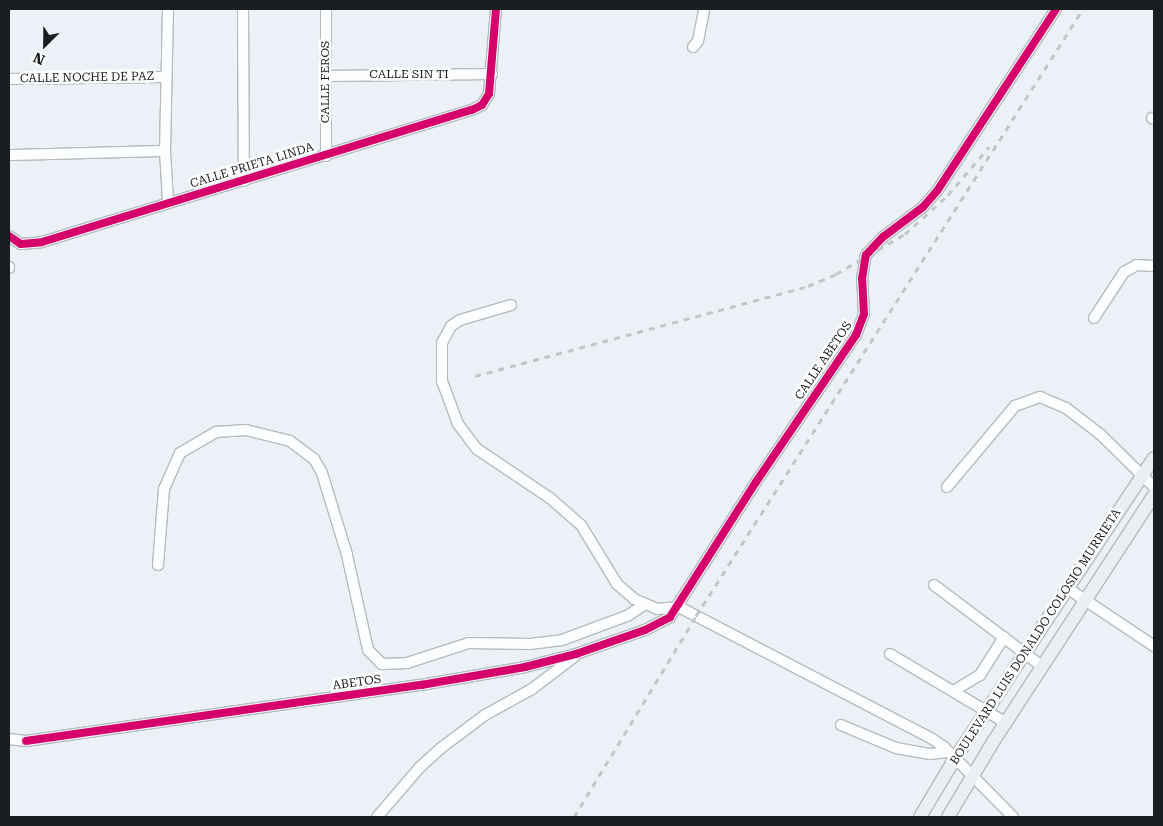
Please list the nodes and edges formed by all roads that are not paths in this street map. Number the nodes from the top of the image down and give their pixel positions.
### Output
1 (168, 9) edge
2 (243, 9) edge
3 (326, 9) edge
4 (496, 9) edge
5 (704, 9) edge
6 (1056, 9) edge
7 (693, 47) dead end
8 (492, 74) junction
9 (327, 76) junction
10 (166, 77) junction
11 (9, 79) edge
12 (164, 151) junction
13 (9, 155) edge
14 (326, 156) junction
15 (244, 181) junction
16 (168, 202) junction
17 (9, 236) edge
18 (1154, 266) edge
19 (511, 305) dead end
20 (1094, 318) dead end
21 (1154, 458) edge
22 (1143, 475) junction
23 (1154, 487) edge
24 (947, 488) dead end
25 (1154, 495) edge
26 (158, 565) dead end
27 (934, 585) dead end
28 (1067, 588) junction
29 (1086, 601) junction
30 (644, 604) junction
31 (680, 607) junction
32 (1154, 634) edge
33 (1143, 635) junction
34 (1004, 637) junction
35 (1154, 646) edge
36 (1025, 653) junction
37 (576, 654) junction
38 (890, 654) dead end
39 (1043, 667) junction
40 (955, 690) junction
41 (987, 711) junction
42 (1006, 723) junction
43 (842, 726) dead end
44 (9, 739) edge
45 (951, 756) junction
46 (971, 778) junction
47 (377, 817) edge
48 (920, 817) edge
49 (948, 817) edge
50 (1014, 817) edge

1 - 10 street
2 - 15 street
3 - 9 street, CALLE FEROS
4 - 8 street
5 - 7 street
6 - 31 street, CALLE ABETOS
8 - 9 street, CALLE SIN TI
8 - 14 street, CALLE PRIETA LINDA
9 - 14 street, CALLE FEROS
10 - 11 street, CALLE NOCHE DE PAZ
10 - 12 street
12 - 13 street
12 - 16 street
14 - 15 street, CALLE PRIETA LINDA
15 - 16 street, CALLE PRIETA LINDA
16 - 17 street, CALLE PRIETA LINDA
18 - 20 street
19 - 30 street
21 - 22 main road, BOULEVARD LUIS DONALDO COLOSIO MURRIETA
22 - 23 street
22 - 24 street
22 - 28 main road, BOULEVARD LUIS DONALDO COLOSIO MURRIETA
25 - 29 main road, BOULEVARD LUIS DONALDO COLOSIO MURRIETA
26 - 30 street
27 - 34 street
28 - 29 street
28 - 36 main road, BOULEVARD LUIS DONALDO COLOSIO MURRIETA
29 - 33 street
29 - 39 main road, BOULEVARD LUIS DONALDO COLOSIO MURRIETA
30 - 31 street
31 - 37 street, ABETOS
31 - 45 street
32 - 33 street
33 - 35 street
34 - 36 street
34 - 40 street
36 - 39 street
36 - 41 main road, BOULEVARD LUIS DONALDO COLOSIO MURRIETA
37 - 44 street, ABETOS
37 - 47 street
38 - 40 street
39 - 42 main road, BOULEVARD LUIS DONALDO COLOSIO MURRIETA
40 - 41 street
41 - 42 street
41 - 45 main road, BOULEVARD LUIS DONALDO COLOSIO MURRIETA
42 - 46 main road, BOULEVARD LUIS DONALDO COLOSIO MURRIETA
43 - 45 street
45 - 46 street
45 - 48 main road, BOULEVARD LUIS DONALDO COLOSIO MURRIETA
46 - 49 main road, BOULEVARD LUIS DONALDO COLOSIO MURRIETA
46 - 50 street

